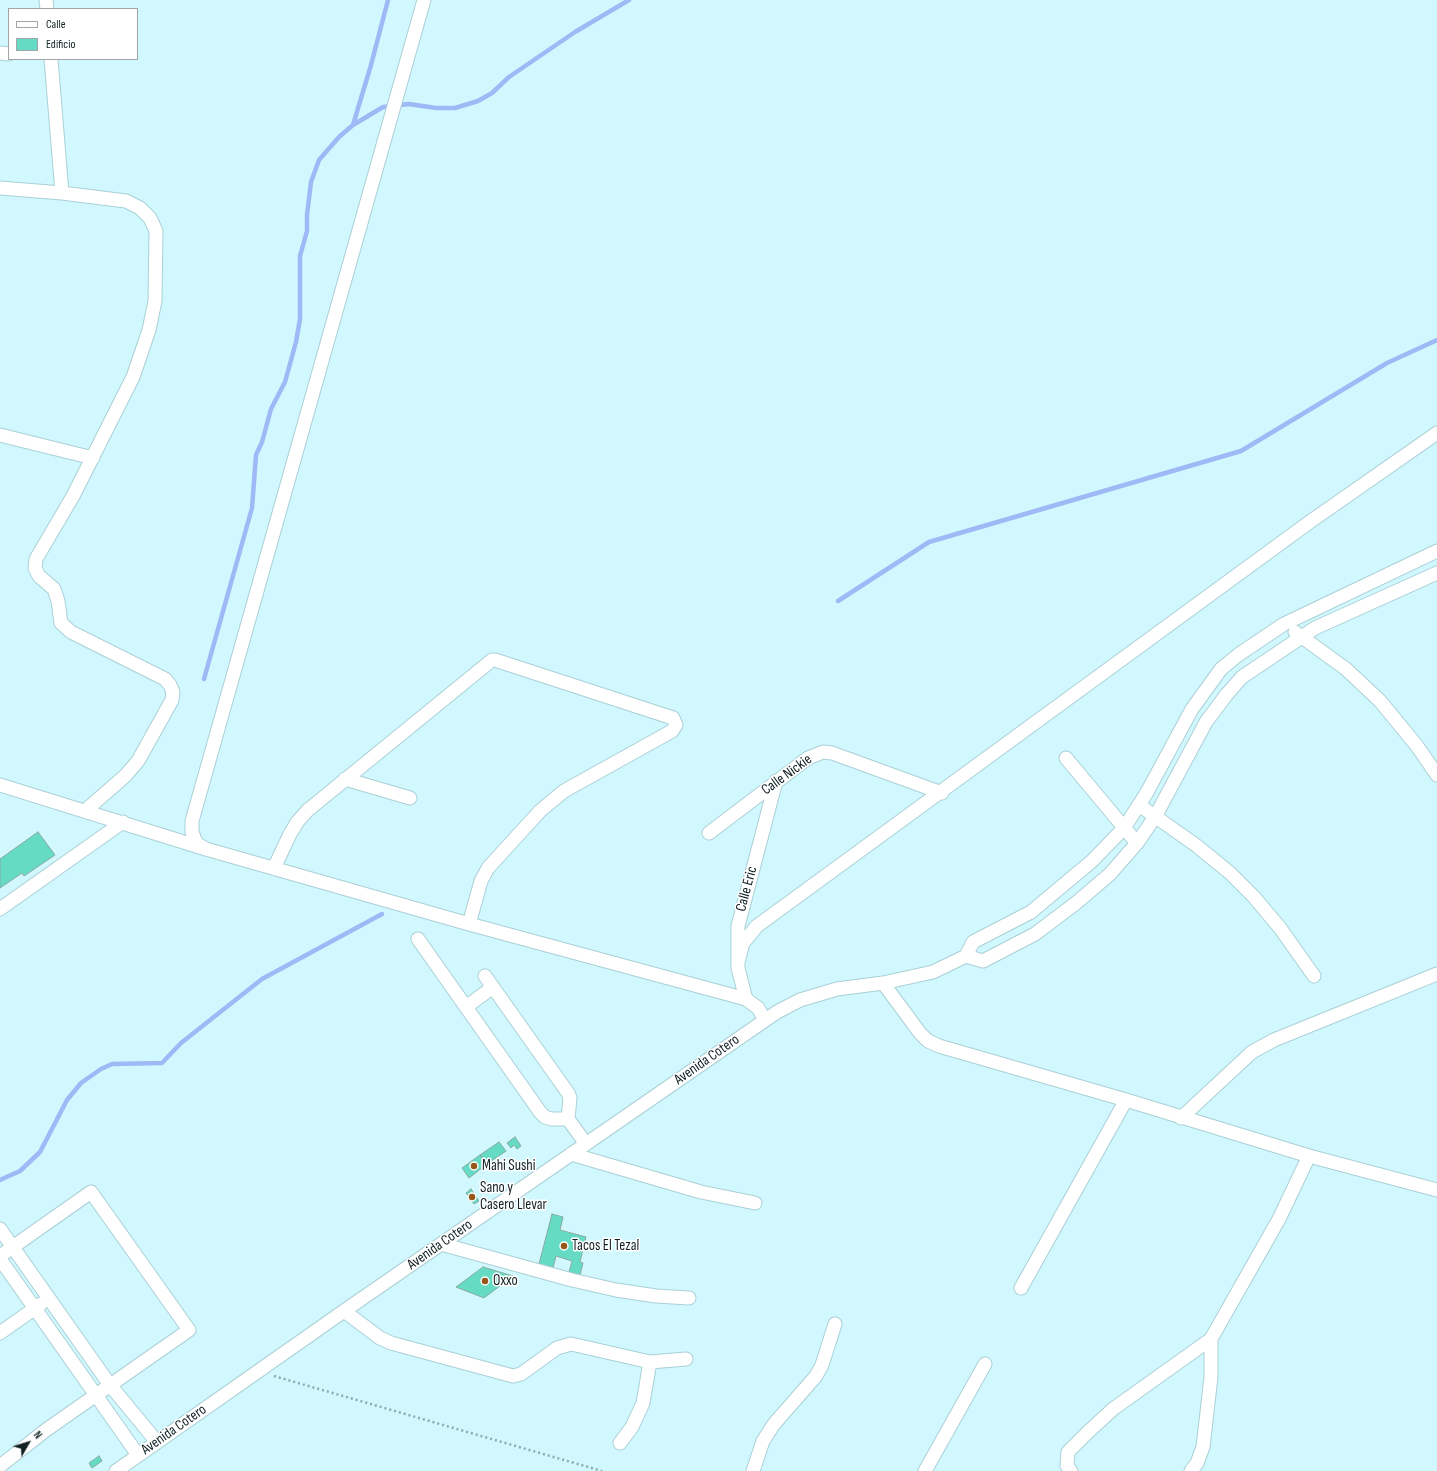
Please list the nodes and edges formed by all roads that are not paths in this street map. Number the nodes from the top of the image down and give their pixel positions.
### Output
1 (424, 0) edge
2 (51, 60) edge
3 (0, 188) edge
4 (62, 193) junction
5 (1437, 433) edge
6 (0, 435) edge
7 (93, 458) junction
8 (1437, 552) edge
9 (1437, 573) edge
10 (1284, 624) junction
11 (1301, 636) junction
12 (1066, 758) dead end
13 (1437, 775) edge
14 (345, 779) junction
15 (776, 781) junction
16 (0, 785) edge
17 (942, 793) junction
18 (410, 798) dead end
19 (1139, 805) junction
20 (86, 810) junction
21 (1155, 817) junction
22 (123, 822) junction
23 (1124, 828) junction
24 (708, 833) dead end
25 (1138, 843) junction
26 (206, 850) junction
27 (274, 868) junction
28 (0, 909) edge
29 (468, 924) junction
30 (418, 939) dead end
31 (966, 956) junction
32 (738, 962) junction
33 (1437, 974) edge
34 (485, 976) dead end
35 (1314, 976) dead end
36 (883, 984) junction
37 (493, 987) junction
38 (746, 999) junction
39 (466, 1007) junction
40 (766, 1020) junction
41 (1126, 1100) junction
42 (1181, 1118) junction
43 (568, 1120) junction
44 (586, 1144) junction
45 (571, 1154) junction
46 (1309, 1156) junction
47 (1437, 1190) edge
48 (755, 1204) dead end
49 (0, 1230) edge
50 (441, 1244) junction
51 (13, 1247) junction
52 (0, 1258) edge
53 (1021, 1288) dead end
54 (49, 1298) junction
55 (689, 1298) dead end
56 (35, 1308) junction
57 (344, 1311) junction
58 (835, 1324) dead end
59 (0, 1333) edge
60 (1211, 1339) junction
61 (686, 1359) dead end
62 (650, 1362) junction
63 (986, 1364) dead end
64 (110, 1385) junction
65 (96, 1395) junction
66 (157, 1442) junction
67 (620, 1443) dead end
68 (138, 1455) junction
69 (0, 1466) edge
70 (116, 1471) edge
71 (753, 1471) edge
72 (926, 1471) edge
73 (1070, 1471) edge
74 (1191, 1471) edge

1 - 26 street
2 - 4 street
3 - 4 street
4 - 7 street
5 - 17 street
6 - 7 street
7 - 20 street
8 - 10 street
9 - 11 street
10 - 11 street
10 - 19 street
11 - 13 street
11 - 21 street
12 - 23 street
14 - 18 street
14 - 27 street
14 - 29 street
15 - 17 street, Calle Nickie
15 - 24 street, Calle Nickie
15 - 32 street, Calle Eric
16 - 20 street
17 - 32 street
19 - 21 street
19 - 23 street
20 - 22 street
21 - 25 street
21 - 35 street
22 - 26 street
22 - 28 street
23 - 25 street
23 - 31 street
25 - 31 street
26 - 27 street
27 - 29 street
29 - 38 street
30 - 39 street
31 - 36 street, Avenida Cotero
32 - 38 street, Calle Eric
33 - 42 street
34 - 37 street
36 - 40 street, Avenida Cotero
36 - 41 street
37 - 39 street
37 - 43 street
38 - 40 street
39 - 43 street
40 - 44 street, Avenida Cotero
41 - 42 street
41 - 53 street
42 - 46 street
43 - 44 street
44 - 45 street, Avenida Cotero
45 - 48 street
45 - 50 street, Avenida Cotero
46 - 47 street
46 - 60 street
49 - 51 street
50 - 55 street
50 - 57 street, Avenida Cotero
51 - 52 street
51 - 54 street
51 - 64 street
52 - 56 street
54 - 56 street
54 - 64 street
56 - 59 street
56 - 65 street
57 - 62 street
57 - 66 street, Avenida Cotero
58 - 71 street
60 - 73 street
60 - 74 street
61 - 62 street
62 - 67 street
63 - 72 street
64 - 65 street
64 - 66 street
65 - 68 street
65 - 69 street
66 - 68 street, Avenida Cotero
68 - 70 street, Avenida Cotero

